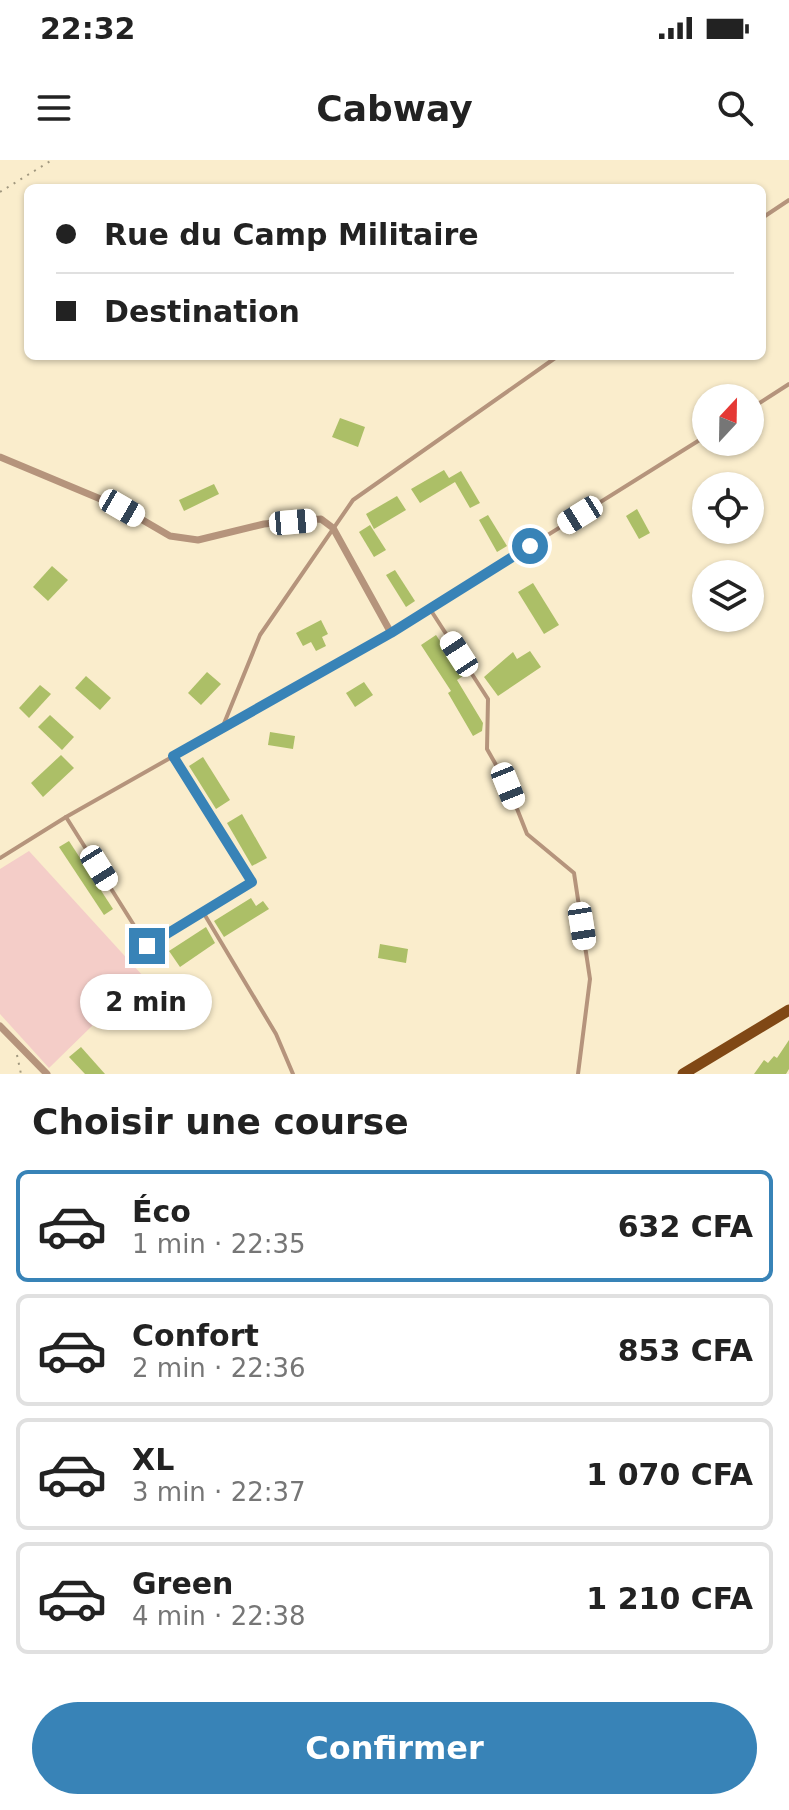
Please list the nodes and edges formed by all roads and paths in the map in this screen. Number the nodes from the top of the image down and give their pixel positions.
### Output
1 (52, 160) edge
2 (0, 192) edge
3 (789, 200) edge
4 (766, 215) edge
5 (552, 360) edge
6 (789, 384) edge
7 (764, 400) edge
8 (692, 445) edge
9 (0, 457) edge
10 (333, 528) junction
11 (430, 609) junction
12 (391, 633) junction
13 (222, 728) junction
14 (173, 756) junction
15 (66, 817) junction
16 (0, 858) edge
17 (203, 912) junction
18 (789, 1010) edge
19 (0, 1026) edge
20 (12, 1039) junction
21 (21, 1074) edge
22 (47, 1074) edge
23 (293, 1074) edge
24 (578, 1074) edge
25 (683, 1074) edge

1 - 2 path
3 - 4 lane
5 - 10 lane
6 - 7 lane
8 - 11 lane
9 - 10 street
10 - 12 street
10 - 13 lane
11 - 12 lane
11 - 24 lane
12 - 13 lane
13 - 14 lane
14 - 15 lane
14 - 17 lane
15 - 16 lane
15 - 17 lane
17 - 23 lane
18 - 25 main road
19 - 20 street
20 - 21 path
20 - 22 street

